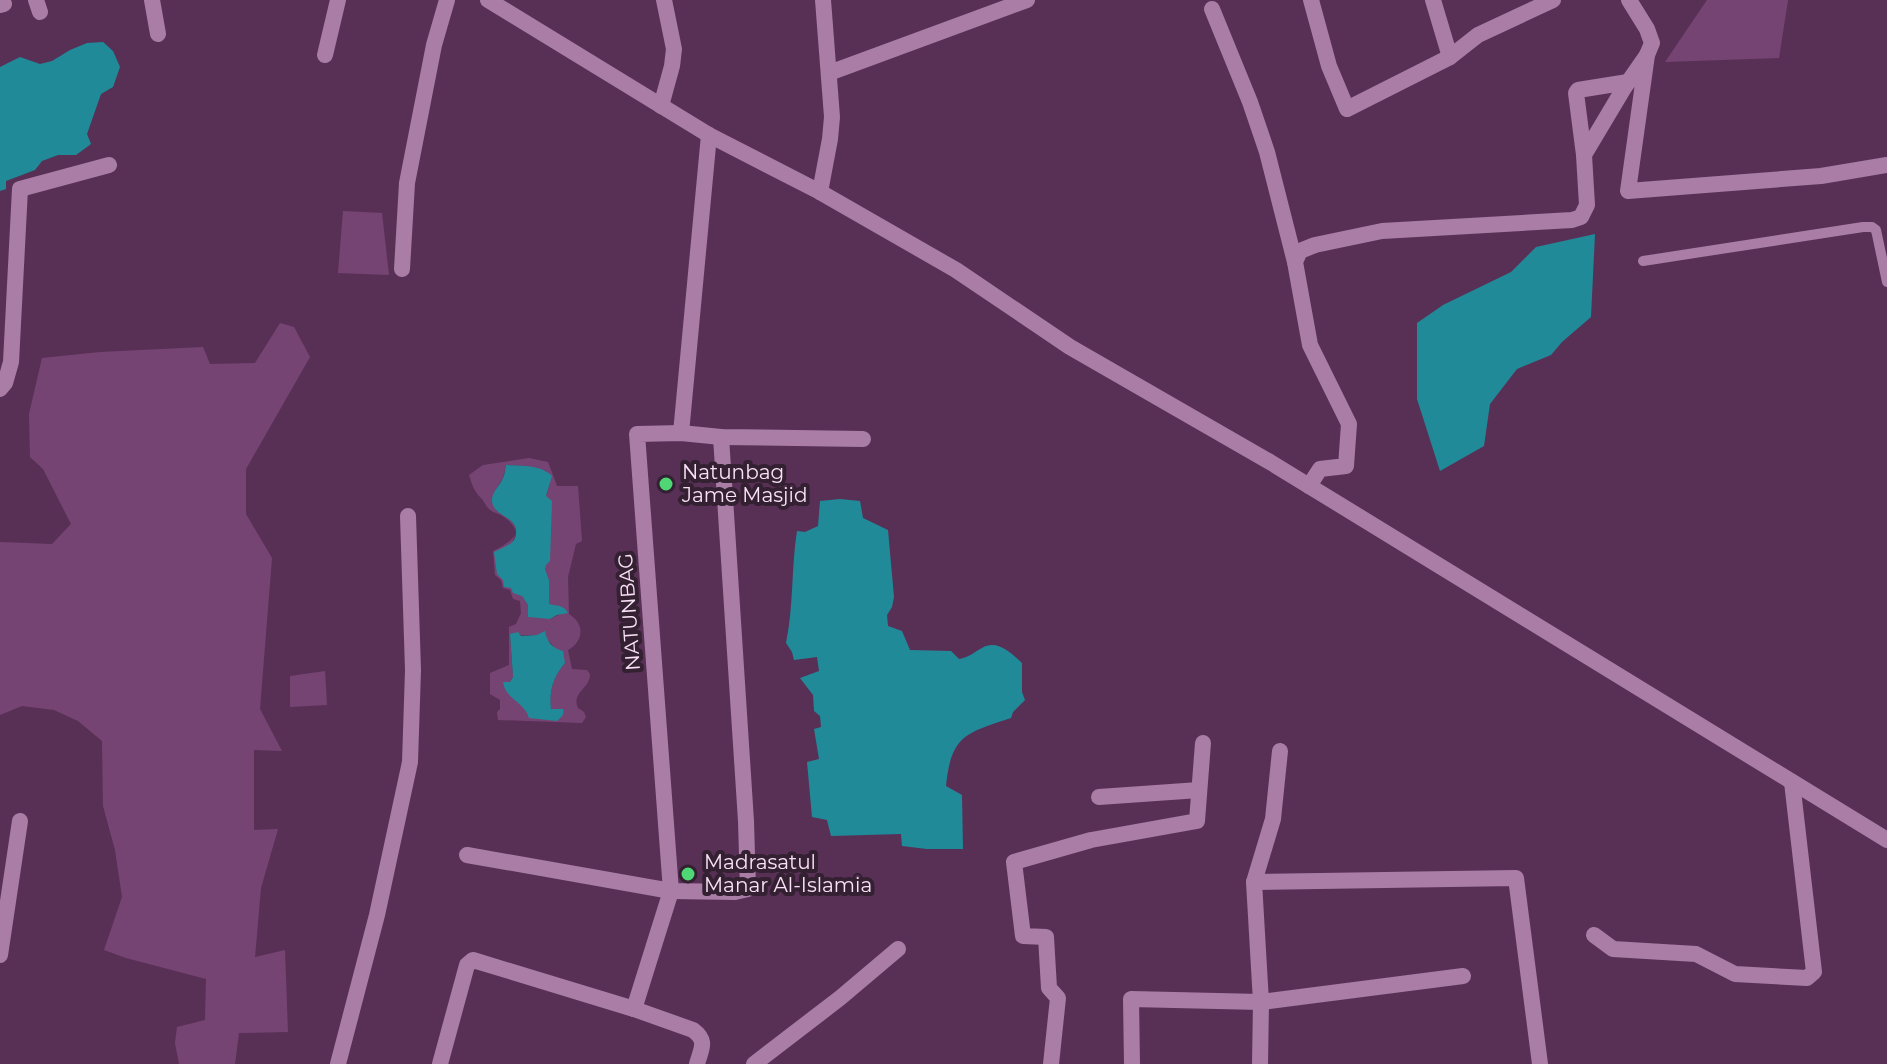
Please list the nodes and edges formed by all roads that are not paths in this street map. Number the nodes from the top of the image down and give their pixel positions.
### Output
1 (152, 0) edge
2 (338, 0) edge
3 (447, 0) edge
4 (488, 0) edge
5 (664, 0) edge
6 (823, 0) edge
7 (1027, 0) edge
8 (1311, 0) edge
9 (1433, 0) edge
10 (1629, 0) edge
11 (1545, 2) edge
12 (1212, 9) dead end
13 (158, 34) dead end
14 (325, 55) dead end
15 (1647, 55) junction
16 (1450, 57) junction
17 (829, 73) junction
18 (1628, 82) junction
19 (661, 106) junction
20 (709, 135) junction
21 (1584, 155) junction
22 (109, 165) dead end
23 (1887, 165) edge
24 (820, 192) junction
25 (1643, 261) dead end
26 (1295, 262) junction
27 (402, 269) dead end
28 (1887, 282) edge
29 (0, 389) edge
30 (681, 433) junction
31 (721, 437) junction
32 (863, 439) dead end
33 (1309, 486) junction
34 (408, 516) dead end
35 (1203, 743) dead end
36 (1280, 751) dead end
37 (1792, 782) junction
38 (1199, 790) junction
39 (1099, 797) dead end
40 (20, 821) dead end
41 (1887, 840) edge
42 (467, 855) dead end
43 (1254, 882) junction
44 (671, 891) junction
45 (1594, 935) dead end
46 (898, 949) dead end
47 (0, 955) edge
48 (1463, 976) dead end
49 (1261, 1002) junction
50 (634, 1009) junction
51 (338, 1064) edge
52 (440, 1064) edge
53 (697, 1064) edge
54 (754, 1064) edge
55 (1051, 1064) edge
56 (1132, 1064) edge
57 (1260, 1064) edge
58 (1540, 1064) edge

1 - 13 street
2 - 14 street
3 - 27 street
4 - 19 street
5 - 19 street
6 - 17 street
7 - 17 street
8 - 16 street
9 - 16 street
10 - 15 street
11 - 16 street
12 - 26 street
15 - 18 street
15 - 23 street
17 - 24 street
18 - 21 street
18 - 21 street
19 - 20 street
20 - 24 street
20 - 30 street
21 - 26 street
22 - 29 street
24 - 33 street
25 - 28 lane
26 - 33 street
30 - 31 street, NATUNBAG
30 - 44 street, NATUNBAG
31 - 32 street, NATUNBAG
31 - 44 street
33 - 37 street
34 - 51 street
35 - 38 street
36 - 43 street
37 - 41 street
37 - 45 street
38 - 39 street
38 - 55 street
40 - 47 street
42 - 44 street
43 - 49 street
43 - 58 street
44 - 50 street, NATUNBAG
46 - 54 street
48 - 49 street
49 - 56 street
49 - 57 street
50 - 52 street
50 - 53 street

